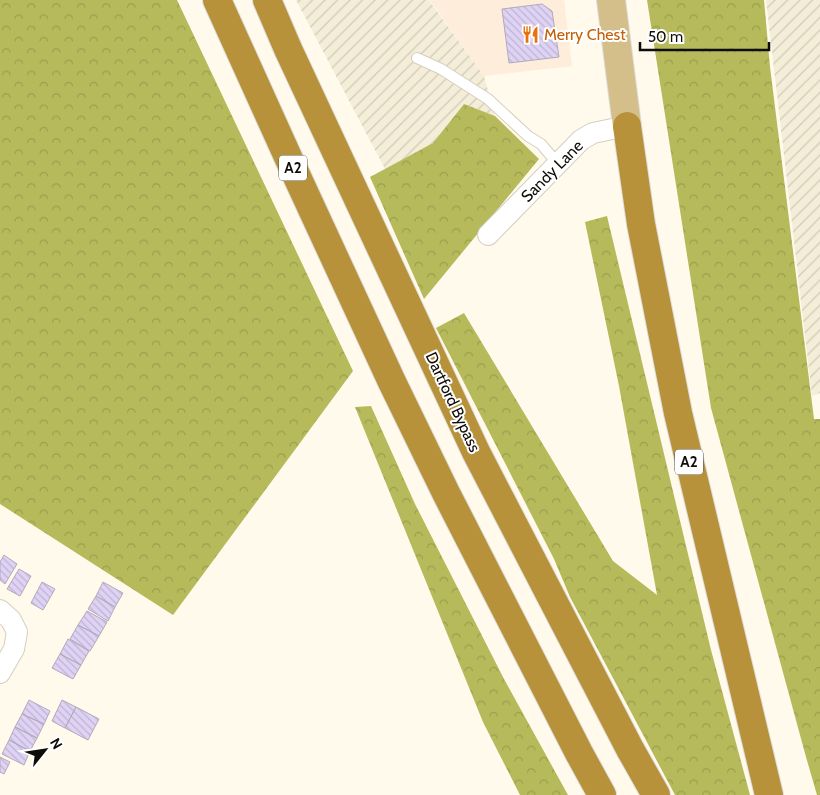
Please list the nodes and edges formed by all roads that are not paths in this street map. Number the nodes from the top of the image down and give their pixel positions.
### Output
1 (217, 0) edge
2 (267, 0) edge
3 (611, 0) edge
4 (417, 58) dead end
5 (627, 126) junction
6 (558, 164) junction
7 (488, 236) dead end
8 (0, 610) edge
9 (0, 673) edge
10 (602, 795) edge
11 (656, 795) edge
12 (769, 795) edge

1 - 10 highway, A2
2 - 11 highway, Dartford Bypass
3 - 5 main road
4 - 6 lane
5 - 6 street, Sandy Lane
5 - 12 highway, A2
6 - 7 street, Sandy Lane
8 - 9 street

